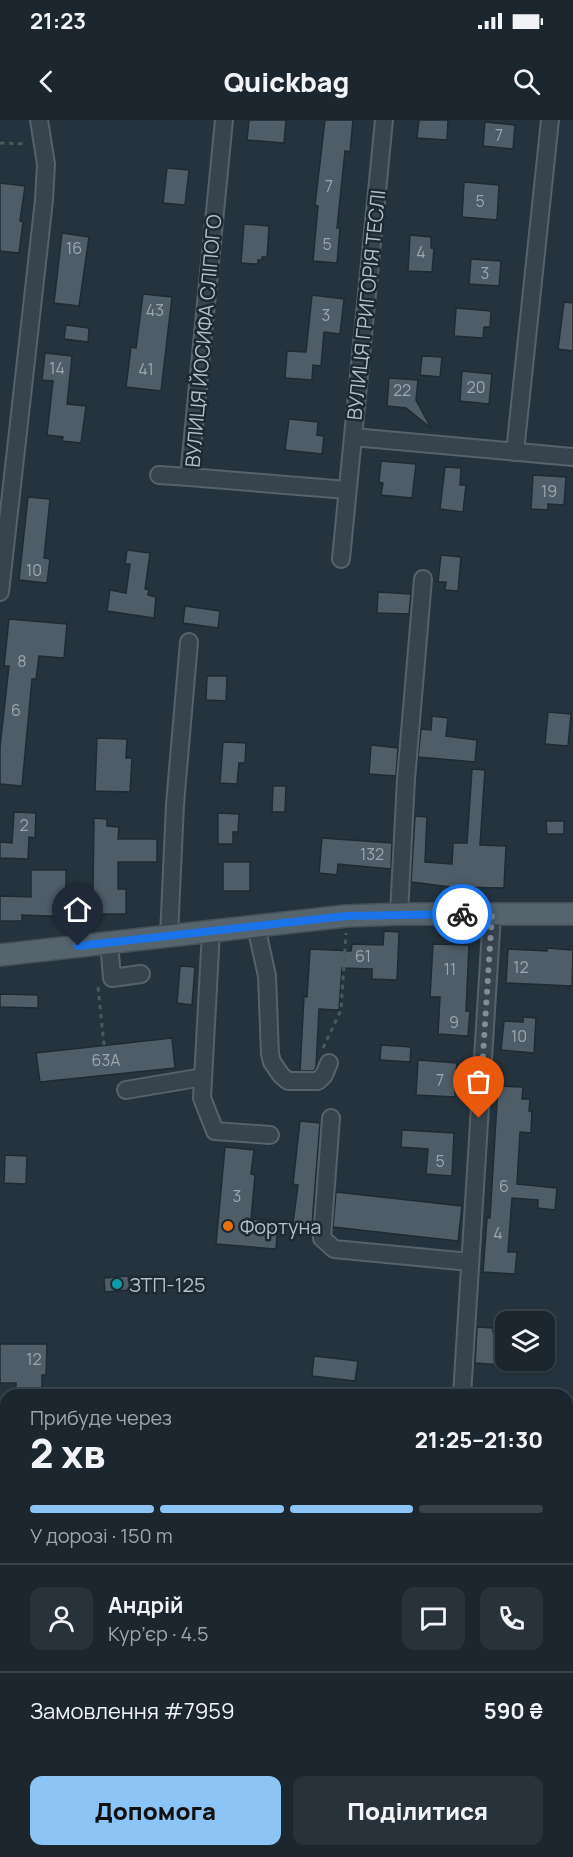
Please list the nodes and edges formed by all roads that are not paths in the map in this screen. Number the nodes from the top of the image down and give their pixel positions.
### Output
1 (39, 120) edge
2 (224, 120) edge
3 (384, 120) edge
4 (550, 120) edge
5 (353, 437) junction
6 (515, 452) junction
7 (573, 458) edge
8 (159, 475) dead end
9 (189, 477) junction
10 (347, 490) junction
11 (341, 559) dead end
12 (423, 579) dead end
13 (0, 592) edge
14 (189, 642) dead end
15 (399, 914) junction
16 (492, 914) junction
17 (573, 914) edge
18 (256, 926) junction
19 (210, 931) junction
20 (169, 936) junction
21 (109, 942) junction
22 (0, 955) edge
23 (141, 974) dead end
24 (329, 1063) dead end
25 (203, 1077) junction
26 (126, 1090) dead end
27 (331, 1118) dead end
28 (270, 1135) dead end
29 (470, 1262) junction
30 (462, 1389) edge

1 - 13 street
2 - 9 street, ВУЛИЦЯ ЙОСИФА СЛІПОГО
3 - 5 street, ВУЛИЦЯ ГРИГОРІЯ ТЕСЛІ
4 - 6 street
5 - 6 street
5 - 10 street, ВУЛИЦЯ ГРИГОРІЯ ТЕСЛІ
6 - 7 street
8 - 9 street
9 - 10 street, ВУЛИЦЯ ЙОСИФА СЛІПОГО
10 - 11 street, ВУЛИЦЯ ГРИГОРІЯ ТЕСЛІ
12 - 15 street
14 - 20 street
15 - 16 main road
15 - 18 main road
16 - 17 main road
16 - 29 street
18 - 19 main road
18 - 24 street
19 - 20 main road
19 - 25 street
20 - 21 main road
21 - 22 main road
21 - 23 street
25 - 26 street
25 - 28 street
27 - 29 street
29 - 30 street

